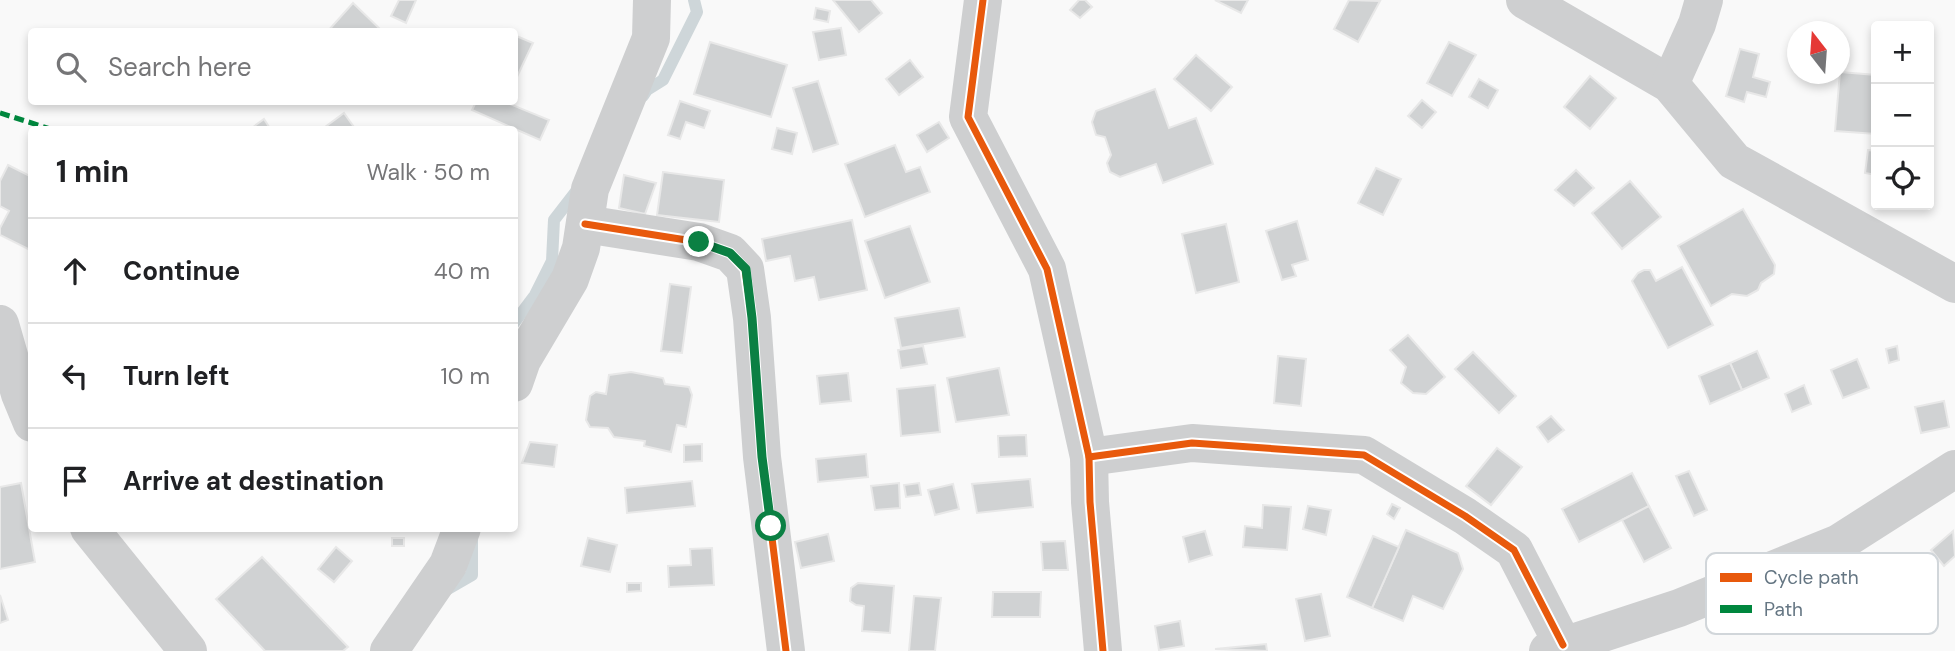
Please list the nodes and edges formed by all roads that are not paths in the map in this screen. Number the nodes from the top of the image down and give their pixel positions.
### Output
1 (652, 0) edge
2 (983, 0) edge
3 (1525, 0) edge
4 (1704, 0) edge
5 (1670, 85) junction
6 (584, 224) junction
7 (1955, 284) edge
8 (0, 324) edge
9 (518, 371) edge
10 (28, 413) edge
11 (1089, 457) junction
12 (1955, 468) edge
13 (92, 532) edge
14 (461, 532) edge
15 (1814, 553) edge
16 (1706, 597) edge
17 (1556, 648) edge
18 (188, 651) edge
19 (389, 651) edge
20 (786, 651) edge
21 (1103, 651) edge

1 - 6 street
2 - 11 street
3 - 5 street
4 - 5 street
5 - 7 street
6 - 9 street
6 - 20 street
8 - 10 street
11 - 17 street
11 - 21 street
12 - 15 street
13 - 18 street
14 - 19 street
16 - 17 street

